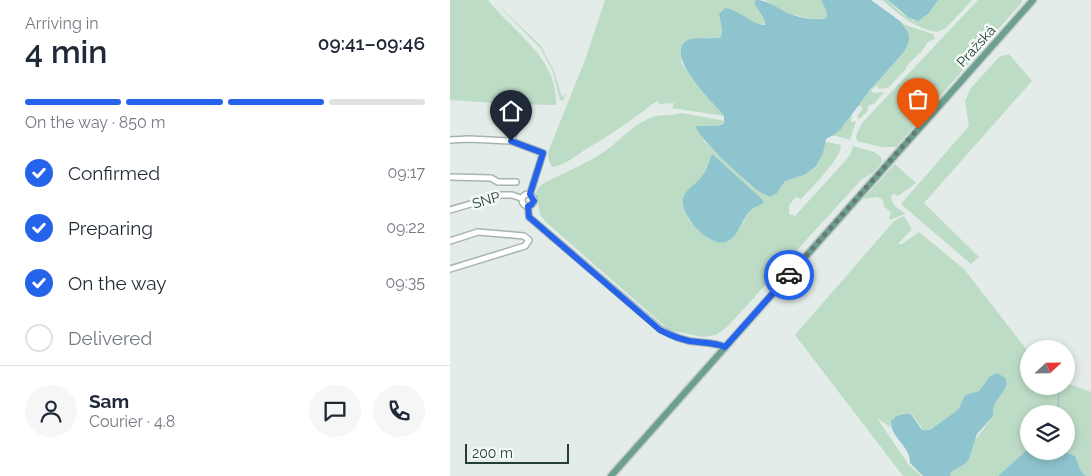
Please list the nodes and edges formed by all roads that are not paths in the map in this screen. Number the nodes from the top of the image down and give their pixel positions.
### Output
1 (1033, 0) edge
2 (518, 123) dead end
3 (450, 140) edge
4 (511, 141) junction
5 (450, 177) edge
6 (516, 182) dead end
7 (530, 194) junction
8 (522, 198) junction
9 (528, 206) junction
10 (450, 210) edge
11 (517, 235) junction
12 (450, 241) edge
13 (519, 248) junction
14 (450, 269) edge
15 (725, 347) junction
16 (611, 476) edge

1 - 15 main road, Pražská
2 - 4 street
3 - 4 street
4 - 7 street
5 - 6 street
7 - 8 street
7 - 9 street
8 - 9 street
8 - 10 street, SNP
9 - 15 street
11 - 12 street
11 - 13 street
11 - 13 street
13 - 14 street
15 - 16 main road, Pražská

